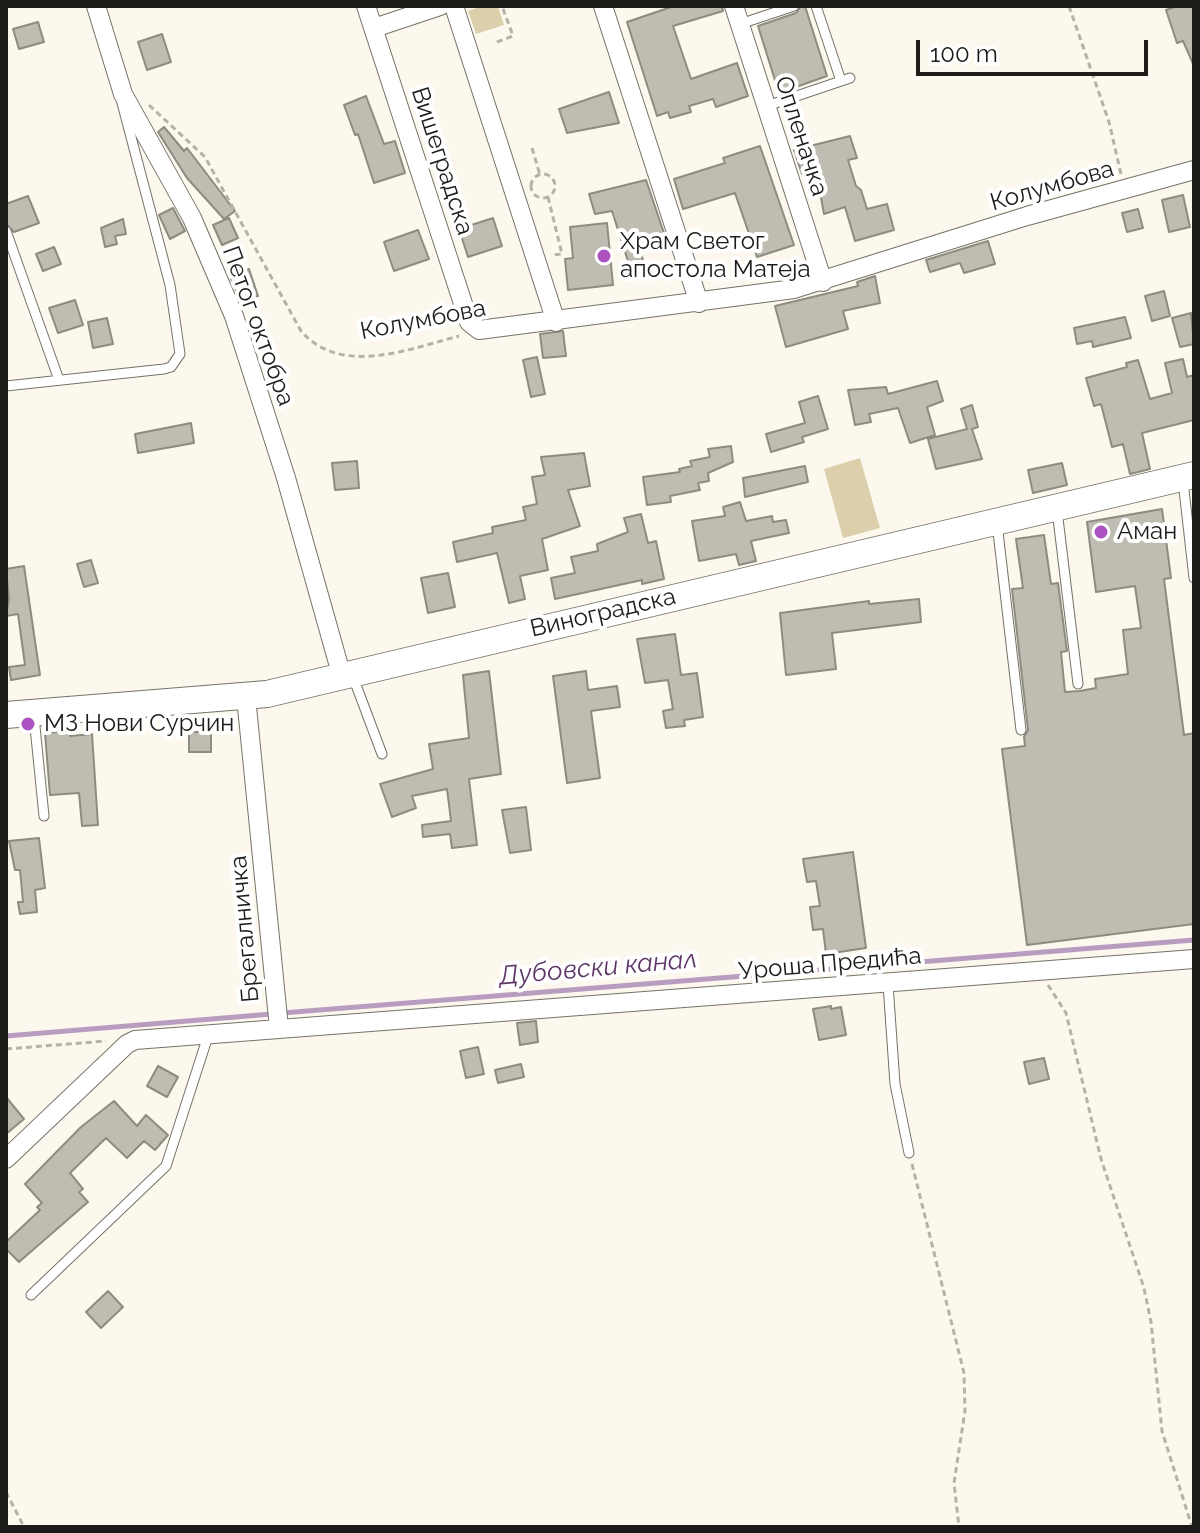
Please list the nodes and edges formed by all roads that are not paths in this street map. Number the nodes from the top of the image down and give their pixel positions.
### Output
1 (96, 6) edge
2 (366, 6) edge
3 (440, 6) edge
4 (454, 6) edge
5 (603, 6) edge
6 (794, 6) edge
7 (816, 6) edge
8 (737, 15) edge
9 (374, 28) junction
10 (121, 87) junction
11 (767, 106) junction
12 (1194, 170) edge
13 (6, 231) edge
14 (823, 282) junction
15 (699, 303) junction
16 (556, 322) junction
17 (474, 329) joint
18 (59, 380) junction
19 (6, 386) edge
20 (1188, 477) edge
21 (1056, 507) junction
22 (996, 520) junction
23 (1194, 578) edge
24 (347, 676) junction
25 (1078, 684) dead end
26 (246, 697) junction
27 (34, 713) junction
28 (6, 715) edge
29 (1021, 730) dead end
30 (382, 754) dead end
31 (44, 816) dead end
32 (1194, 959) edge
33 (888, 984) junction
34 (279, 1024) junction
35 (209, 1033) junction
36 (909, 1153) road end
37 (6, 1159) edge
38 (31, 1295) dead end

1 - 10 street, Петог октобра
2 - 9 street, Вишеградска
3 - 9 street
4 - 16 street
5 - 15 street
6 - 8 lane
7 - 11 lane
8 - 11 street, Опленачка
9 - 17 street, Вишеградска
10 - 18 lane
10 - 24 street, Петог октобра
11 - 14 street, Опленачка
12 - 14 street, Колумбова
13 - 18 lane
14 - 15 street, Колумбова
15 - 16 street, Колумбова
16 - 17 street, Колумбова
18 - 19 lane
20 - 21 street, Виноградска
20 - 23 lane
21 - 22 street, Виноградска
21 - 25 lane
22 - 24 street, Виноградска
22 - 29 lane
24 - 26 street, Виноградска
24 - 30 lane
26 - 27 street, Виноградска
26 - 34 street, Брегалничка
27 - 28 street, Виноградска
27 - 31 lane
32 - 33 street, Уроша Предића
33 - 34 street, Уроша Предића
33 - 36 lane
34 - 35 street, Брегалничка
35 - 37 street, Брегалничка
35 - 38 lane

